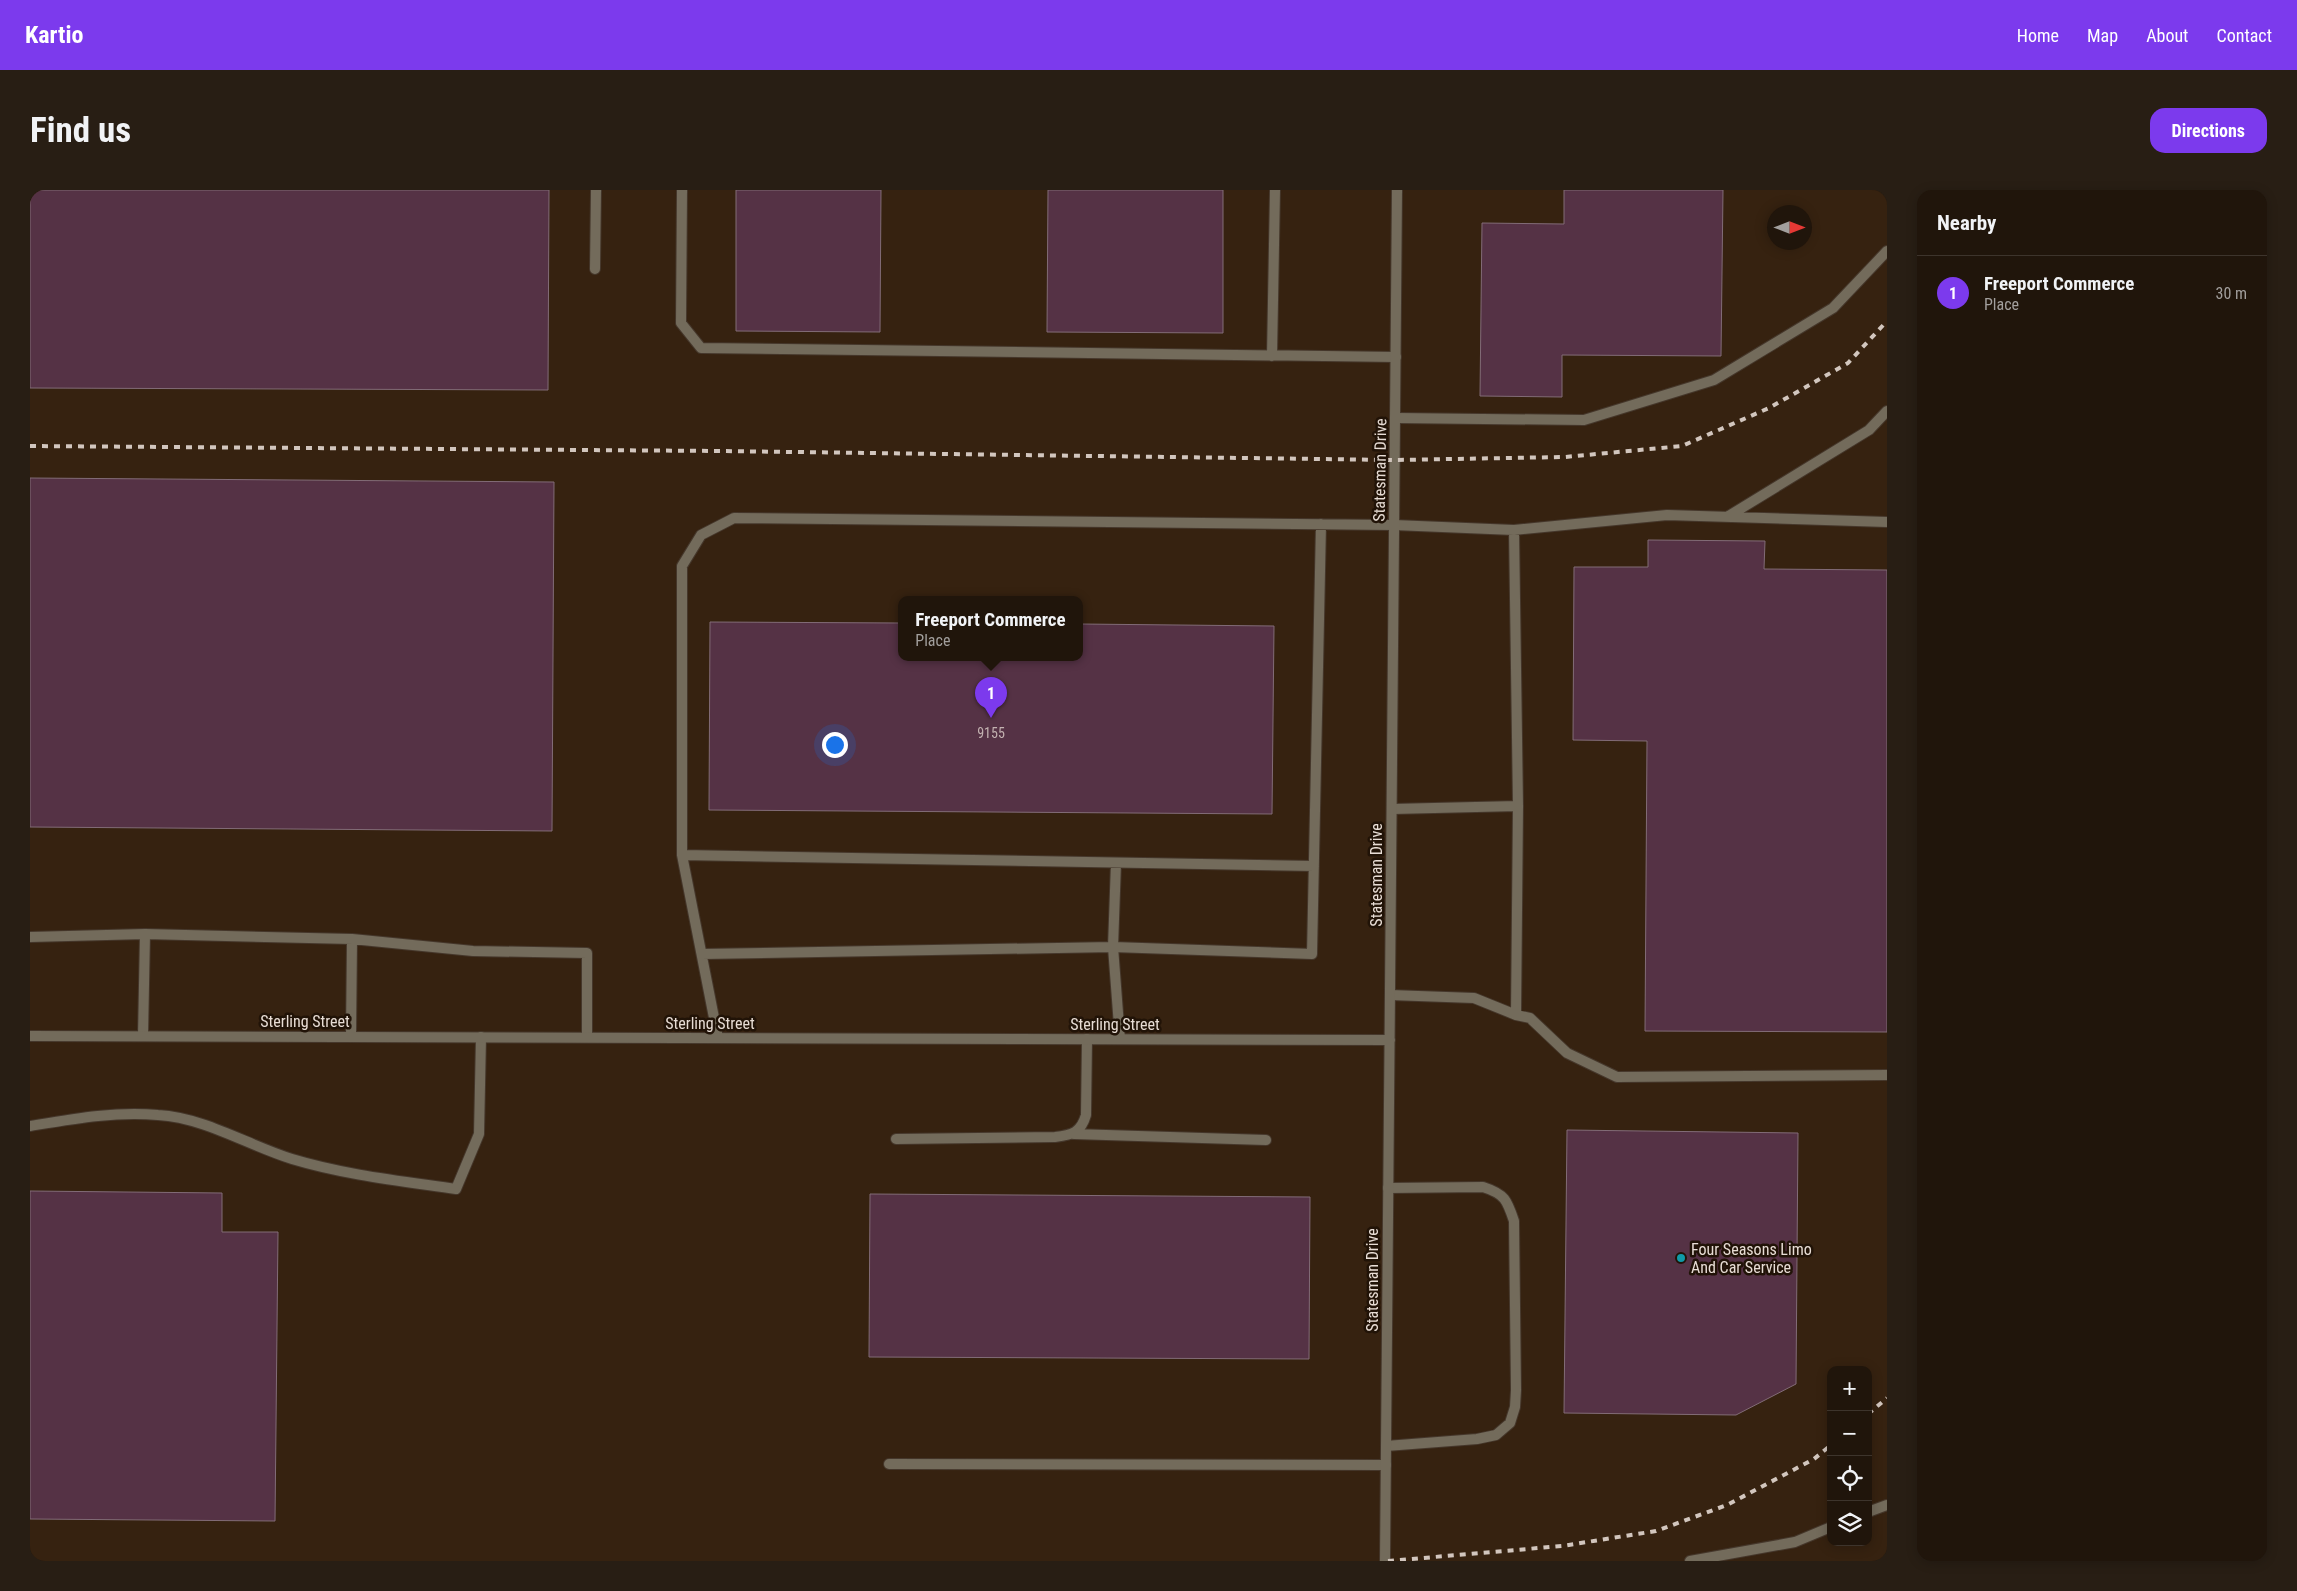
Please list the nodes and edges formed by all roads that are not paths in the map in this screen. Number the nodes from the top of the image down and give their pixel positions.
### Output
1 (596, 190) edge
2 (682, 190) edge
3 (1275, 190) edge
4 (1397, 190) edge
5 (1887, 251) edge
6 (595, 269) dead end
7 (1272, 356) junction
8 (1396, 357) junction
9 (1887, 411) edge
10 (1396, 418) junction
11 (1726, 517) junction
12 (1887, 522) edge
13 (1321, 524) junction
14 (1394, 525) junction
15 (1514, 530) junction
16 (1518, 806) junction
17 (1392, 809) junction
18 (682, 855) junction
19 (1116, 863) junction
20 (1314, 866) junction
21 (145, 934) junction
22 (30, 937) edge
23 (352, 939) junction
24 (1113, 947) junction
25 (702, 954) junction
26 (1390, 995) junction
27 (1516, 1015) junction
28 (30, 1036) edge
29 (143, 1036) junction
30 (351, 1037) junction
31 (481, 1037) junction
32 (587, 1037) junction
33 (718, 1038) junction
34 (1087, 1039) junction
35 (1120, 1039) junction
36 (1390, 1040) junction
37 (1887, 1075) edge
38 (30, 1126) edge
39 (1074, 1134) junction
40 (896, 1139) dead end
41 (1266, 1140) dead end
42 (1388, 1188) junction
43 (1386, 1446) junction
44 (889, 1464) dead end
45 (1386, 1465) junction
46 (1887, 1505) edge
47 (1872, 1511) edge
48 (1827, 1529) edge
49 (1385, 1561) edge
50 (1690, 1561) edge

1 - 6 street
2 - 7 street
3 - 7 street
4 - 8 street, Statesman Drive
5 - 10 street
7 - 8 street
8 - 10 street, Statesman Drive
9 - 11 street
10 - 14 street, Statesman Drive
11 - 12 street
11 - 15 street
13 - 14 street
13 - 18 street
13 - 20 street
14 - 15 street
14 - 17 street, Statesman Drive
15 - 16 street
16 - 17 street
16 - 27 street
17 - 26 street, Statesman Drive
18 - 19 street
18 - 25 street
19 - 20 street
19 - 24 street
20 - 24 street
21 - 22 street
21 - 23 street
21 - 29 street
23 - 30 street
23 - 32 street
24 - 25 street
24 - 35 street
25 - 33 street
26 - 27 street
26 - 36 street, Statesman Drive
27 - 37 street
28 - 29 street, Sterling Street
29 - 30 street, Sterling Street
30 - 31 street, Sterling Street
31 - 32 street, Sterling Street
31 - 38 street
32 - 33 street, Sterling Street
33 - 34 street, Sterling Street
34 - 35 street, Sterling Street
34 - 39 street
35 - 36 street, Sterling Street
36 - 42 street, Statesman Drive
39 - 40 street
39 - 41 street
42 - 43 street, Statesman Drive
42 - 43 street
43 - 45 street, Statesman Drive
44 - 45 street
45 - 49 street, Statesman Drive
46 - 47 street
48 - 50 street

